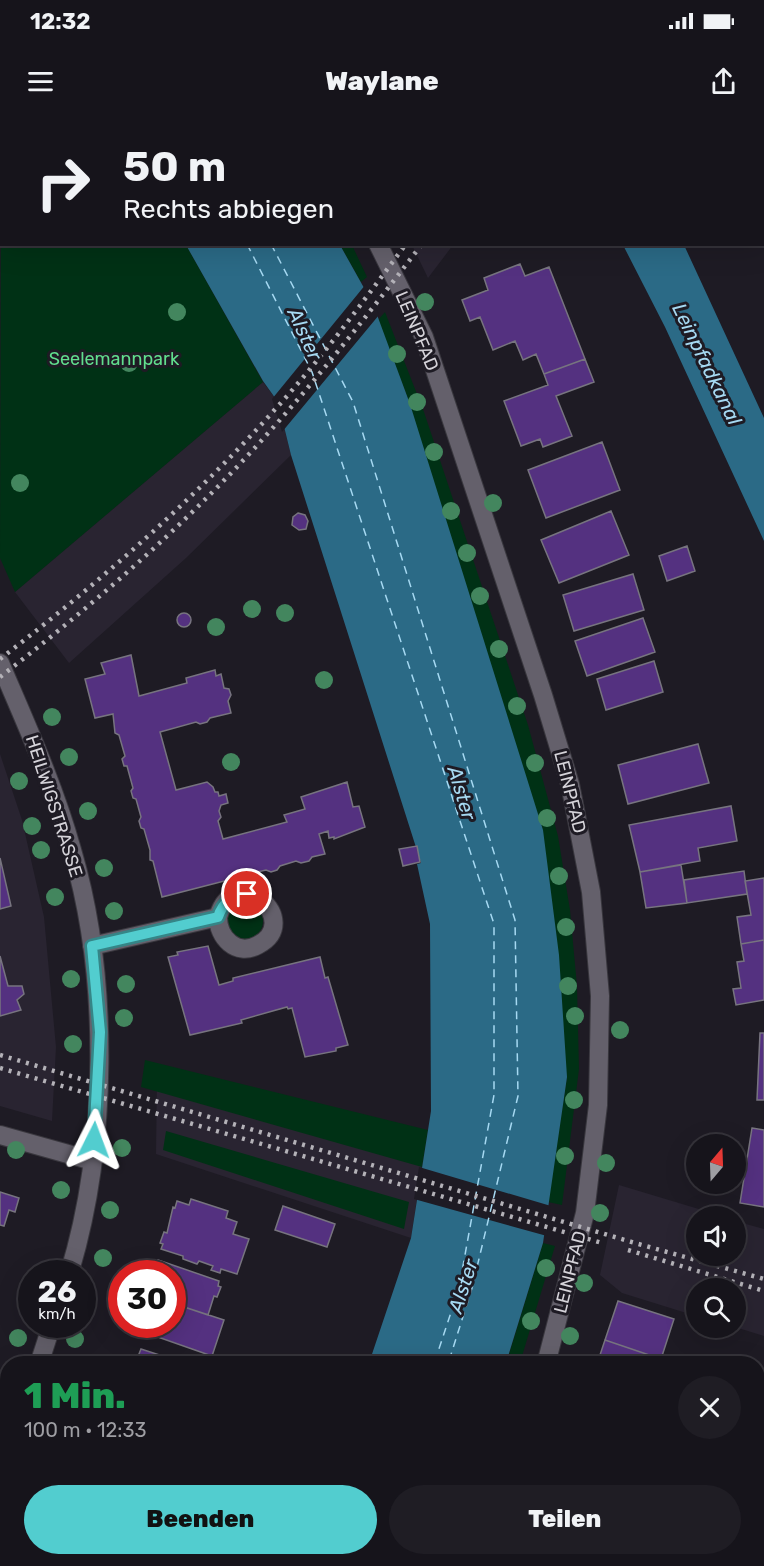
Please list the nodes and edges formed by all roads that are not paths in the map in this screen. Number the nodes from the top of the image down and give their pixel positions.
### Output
1 (379, 246) edge
2 (0, 663) edge
3 (218, 917) dead end
4 (92, 946) junction
5 (0, 1135) edge
6 (93, 1161) junction
7 (72, 1260) edge
8 (47, 1338) edge
9 (42, 1356) edge
10 (548, 1356) edge

1 - 10 street, LEINPFAD
2 - 4 street, HEILWIGSTRASSE
3 - 4 street
4 - 6 street, HEILWIGSTRASSE
5 - 6 street
6 - 7 street, HEILWIGSTRASSE
8 - 9 street

